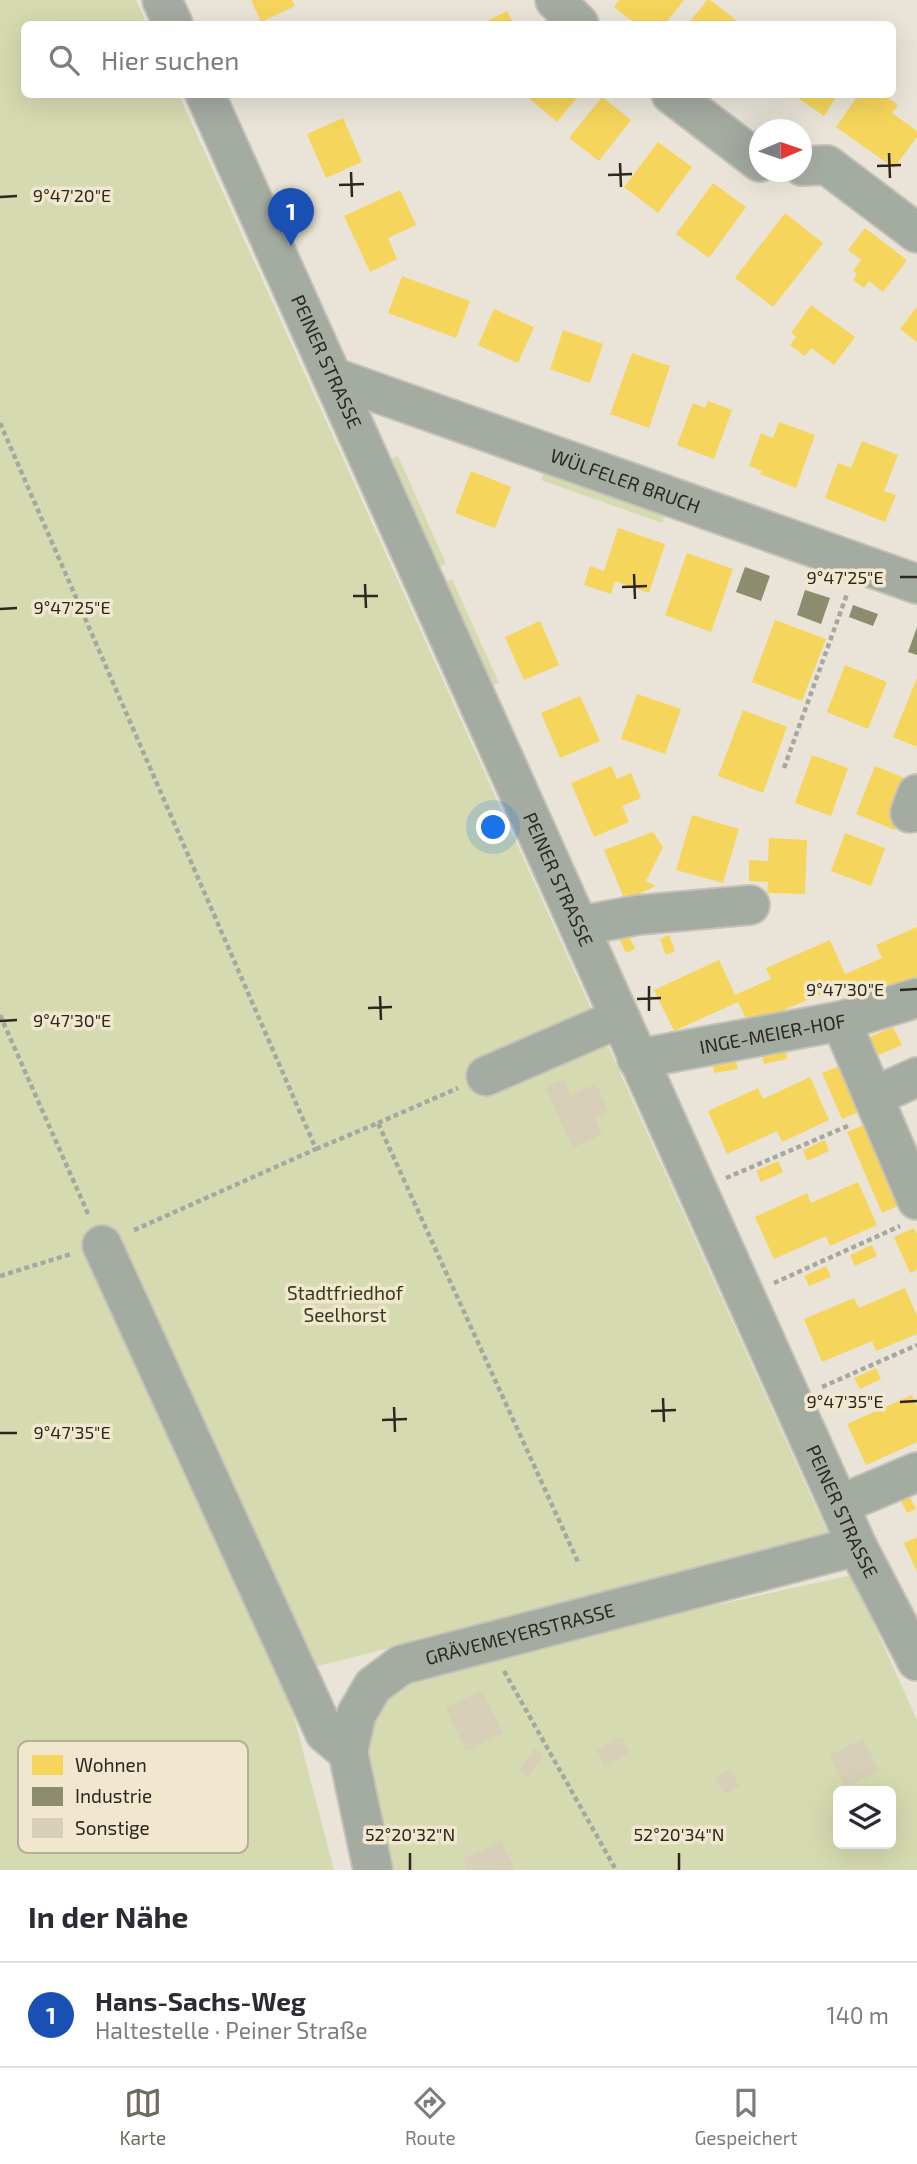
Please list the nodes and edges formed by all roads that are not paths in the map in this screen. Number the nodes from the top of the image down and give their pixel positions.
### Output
1 (162, 0) edge
2 (555, 0) edge
3 (172, 21) edge
4 (576, 21) edge
5 (207, 98) edge
6 (676, 98) edge
7 (749, 154) edge
8 (812, 166) edge
9 (917, 233) edge
10 (335, 377) junction
11 (917, 584) edge
12 (750, 905) dead end
13 (579, 926) junction
14 (917, 998) edge
15 (620, 1018) junction
16 (841, 1021) junction
17 (637, 1059) junction
18 (486, 1076) road end
19 (917, 1077) edge
20 (876, 1105) junction
21 (908, 1155) edge
22 (911, 1212) edge
23 (102, 1245) road end
24 (917, 1472) edge
25 (839, 1505) junction
26 (857, 1546) junction
27 (914, 1647) edge
28 (348, 1752) junction
29 (373, 1870) edge

1 - 3 street
2 - 4 street
5 - 10 street, PEINER STRASSE
6 - 7 street
8 - 9 street
10 - 11 street, WÜLFELER BRUCH
10 - 13 street, PEINER STRASSE
12 - 13 street
13 - 15 street, PEINER STRASSE
14 - 16 street
15 - 17 street, PEINER STRASSE
15 - 18 street
16 - 17 street, INGE-MEIER-HOF
16 - 20 street, INGE-MEIER-HOF
17 - 25 street, PEINER STRASSE
19 - 20 street
20 - 21 street, INGE-MEIER-HOF
21 - 22 street, INGE-MEIER-HOF
23 - 28 street
24 - 25 street
25 - 26 street, PEINER STRASSE
26 - 27 street, PEINER STRASSE
26 - 28 street, GRÄVEMEYERSTRASSE
28 - 29 street, GRÄVEMEYERSTRASSE

